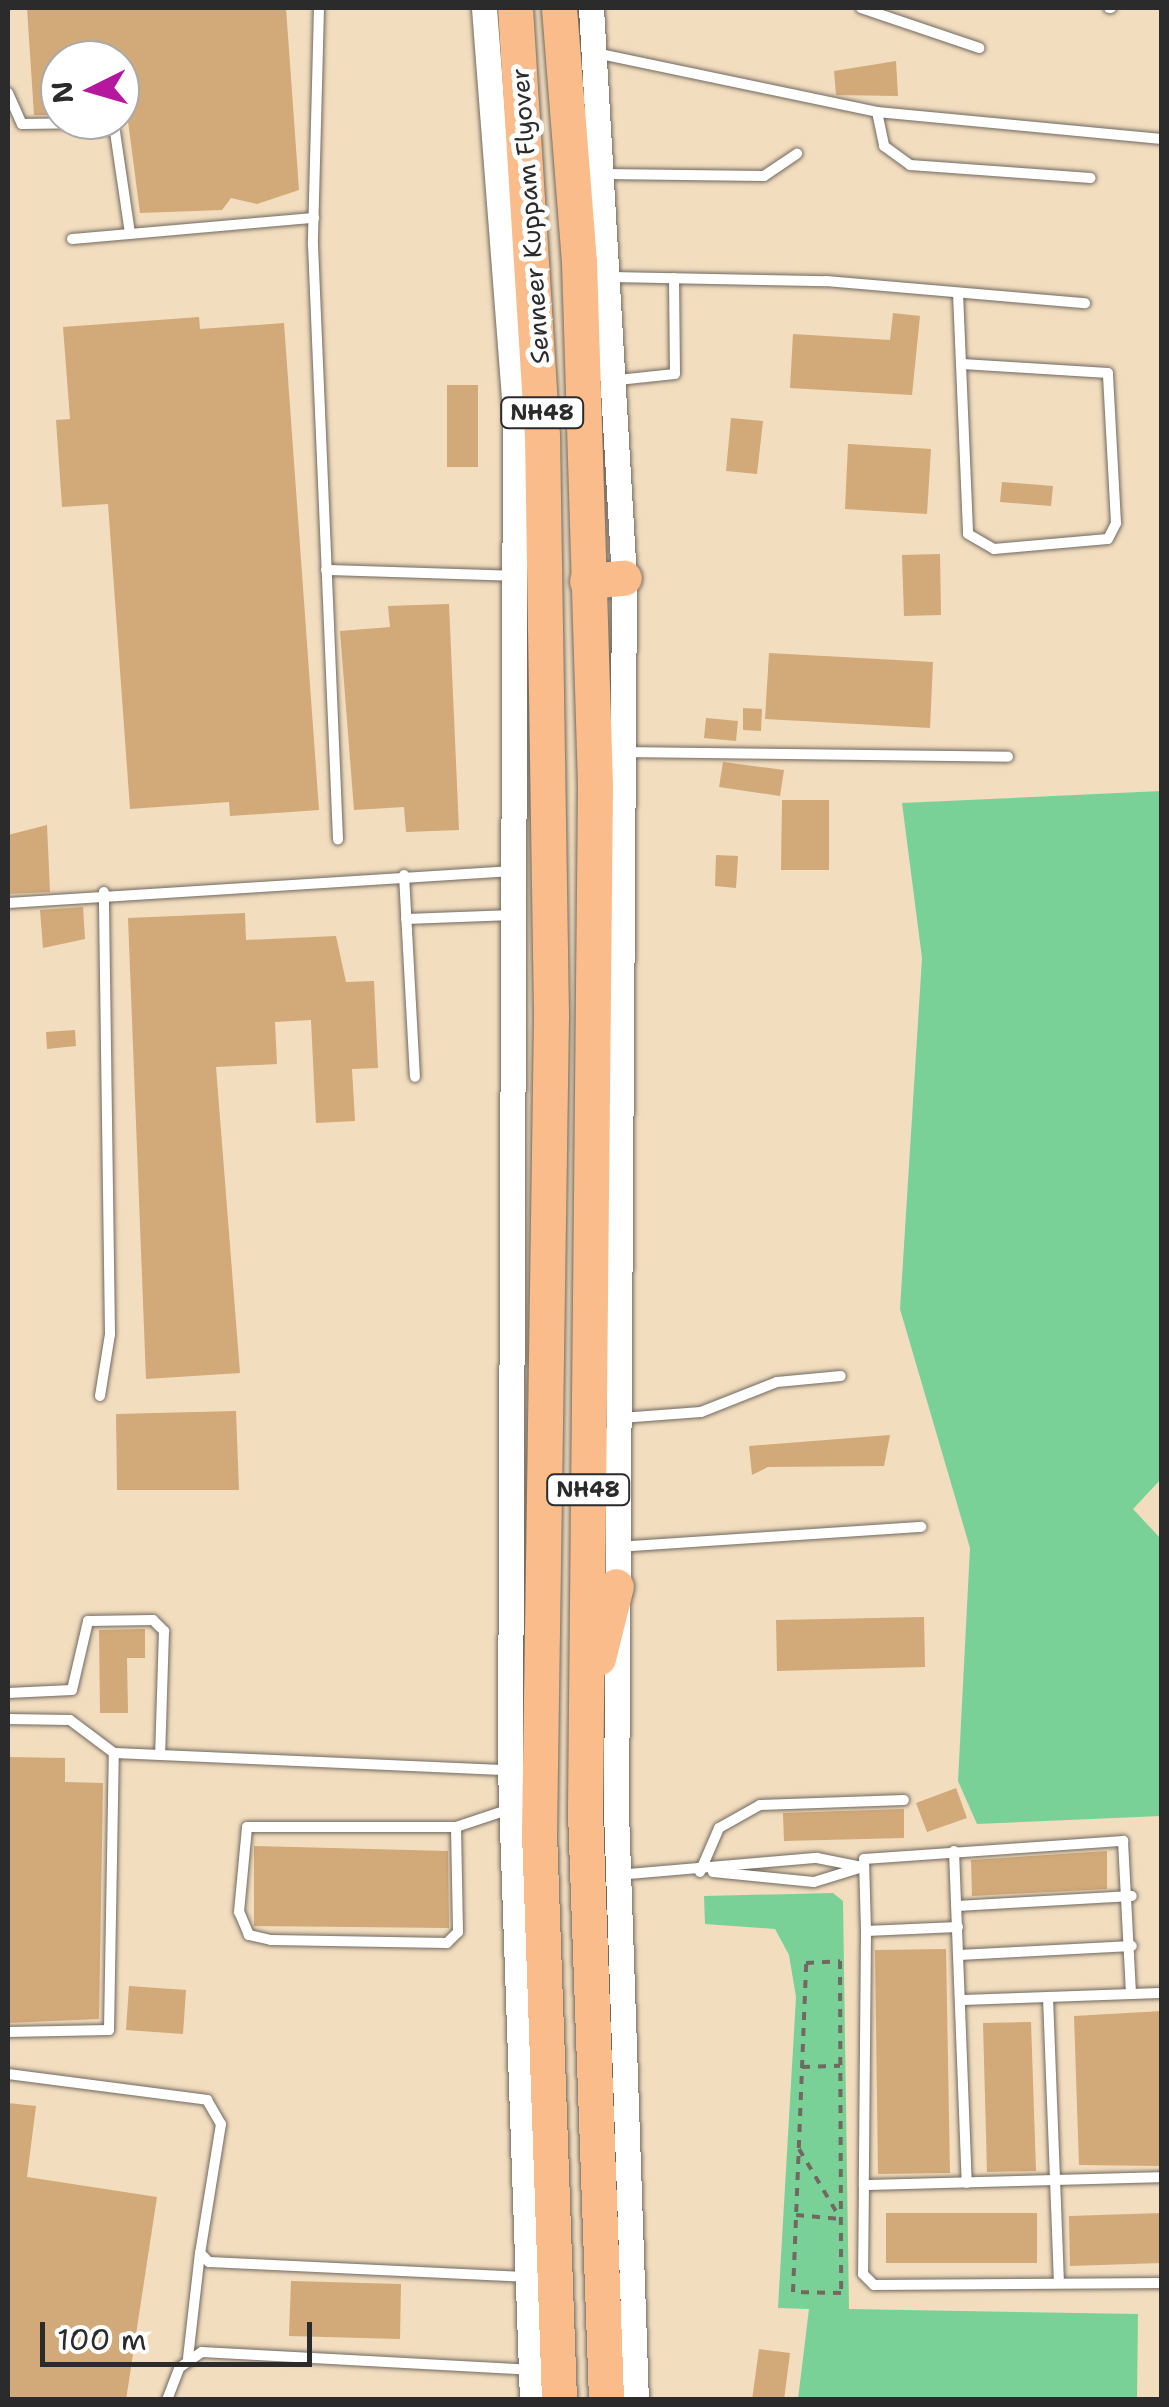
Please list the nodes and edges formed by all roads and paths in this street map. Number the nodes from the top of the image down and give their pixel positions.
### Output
1 (319, 8) edge
2 (484, 8) edge
3 (515, 8) edge
4 (558, 8) edge
5 (591, 8) edge
6 (861, 8) edge
7 (980, 48) dead end
8 (596, 52) junction
9 (8, 94) edge
10 (878, 112) junction
11 (1162, 139) edge
12 (797, 154) dead end
13 (604, 174) junction
14 (1090, 178) dead end
15 (314, 218) junction
16 (130, 234) junction
17 (72, 239) dead end
18 (612, 277) junction
19 (674, 278) junction
20 (958, 293) junction
21 (1085, 303) dead end
22 (962, 364) junction
23 (618, 380) junction
24 (326, 570) junction
25 (624, 578) junction
26 (587, 581) junction
27 (530, 586) junction
28 (626, 752) junction
29 (1008, 757) dead end
30 (338, 839) dead end
31 (519, 871) junction
32 (404, 875) junction
33 (104, 892) junction
34 (8, 903) edge
35 (518, 915) junction
36 (406, 919) junction
37 (415, 1077) dead end
38 (841, 1376) dead end
39 (100, 1396) dead end
40 (620, 1418) junction
41 (921, 1527) dead end
42 (617, 1546) junction
43 (616, 1586) junction
44 (8, 1693) edge
45 (8, 1719) edge
46 (584, 1742) junction
47 (114, 1754) junction
48 (160, 1754) junction
49 (510, 1770) junction
50 (904, 1800) dead end
51 (511, 1808) junction
52 (456, 1827) junction
53 (954, 1851) junction
54 (863, 1867) junction
55 (705, 1872) junction
56 (617, 1875) junction
57 (1132, 1896) junction
58 (957, 1906) junction
59 (958, 1927) junction
60 (866, 1931) junction
61 (1132, 1946) junction
62 (959, 1956) junction
63 (1162, 1993) edge
64 (1131, 1994) junction
65 (1048, 1997) junction
66 (961, 2000) junction
67 (544, 2004) junction
68 (8, 2032) edge
69 (840, 2066) junction
70 (802, 2067) junction
71 (8, 2074) edge
72 (799, 2149) junction
73 (522, 2175) junction
74 (1162, 2177) edge
75 (1058, 2182) junction
76 (967, 2183) junction
77 (864, 2185) junction
78 (796, 2215) junction
79 (841, 2218) junction
80 (200, 2253) junction
81 (527, 2278) junction
82 (1059, 2282) junction
83 (1162, 2283) edge
84 (188, 2358) junction
85 (531, 2370) junction
86 (167, 2400) edge
87 (532, 2400) edge
88 (560, 2400) edge
89 (606, 2400) edge
90 (636, 2400) edge

1 - 15 lane
2 - 27 street
3 - 27 highway, Senneer Kuppam Flyover / NH48
4 - 26 highway, Senneer Kuppam Flyover / NH48
5 - 8 street
6 - 7 lane
8 - 10 lane
8 - 13 street
9 - 16 lane
10 - 11 lane
10 - 14 lane
12 - 13 lane
13 - 18 street
15 - 16 lane
15 - 24 lane
16 - 17 lane
18 - 19 lane
18 - 23 street
19 - 20 lane
19 - 23 lane
20 - 21 lane
20 - 22 lane
22 - 22 lane
23 - 25 street
24 - 27 lane
24 - 30 lane
25 - 26 highway
25 - 28 street
26 - 46 highway, NH48
27 - 31 street
27 - 67 highway, NH48
28 - 29 lane
28 - 40 street
31 - 32 lane
31 - 35 street
32 - 33 lane
32 - 36 lane
33 - 34 lane
33 - 39 lane
35 - 36 lane
35 - 49 street
36 - 37 lane
38 - 40 lane
40 - 42 street
41 - 42 lane
42 - 43 street
43 - 46 highway
43 - 56 street
44 - 48 lane
45 - 47 lane
46 - 89 highway, NH48
47 - 48 lane
47 - 68 lane
48 - 49 lane
49 - 51 street
50 - 55 lane
51 - 52 lane
51 - 73 street
52 - 52 lane
53 - 54 lane
53 - 57 lane
53 - 58 lane
54 - 55 lane
54 - 55 lane
54 - 60 lane
55 - 56 lane
56 - 90 street
57 - 58 lane
57 - 61 lane
58 - 59 lane
59 - 60 lane
59 - 62 lane
60 - 77 lane
61 - 62 lane
61 - 64 lane
62 - 66 lane
63 - 64 lane
64 - 65 lane
65 - 66 lane
65 - 75 lane
66 - 76 lane
67 - 73 highway
67 - 88 highway, NH48
69 - 70 path
69 - 70 path
69 - 79 path
70 - 72 path
71 - 80 lane
72 - 78 path
72 - 79 path
73 - 81 street
74 - 75 lane
75 - 76 lane
75 - 82 lane
76 - 77 lane
77 - 82 lane
78 - 79 path
78 - 79 path
80 - 81 lane
80 - 84 lane
81 - 85 street
82 - 83 lane
84 - 85 lane
84 - 86 lane
85 - 87 street

